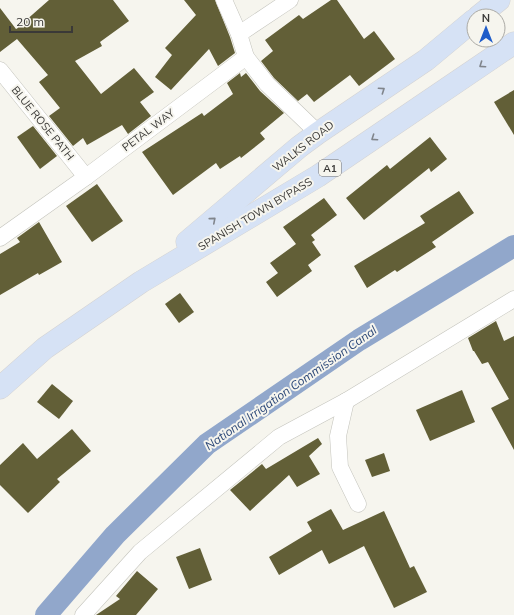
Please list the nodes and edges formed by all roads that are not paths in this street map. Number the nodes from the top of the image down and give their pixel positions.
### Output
1 (224, 0) edge
2 (290, 0) edge
3 (499, 0) edge
4 (489, 8) edge
5 (466, 27) edge
6 (239, 34) junction
7 (514, 43) edge
8 (246, 57) junction
9 (0, 70) edge
10 (318, 133) junction
11 (86, 177) junction
12 (0, 238) edge
13 (141, 282) junction
14 (514, 299) edge
15 (0, 388) edge
16 (346, 401) junction
17 (358, 504) dead end
18 (83, 615) edge

1 - 6 street
2 - 6 street
3 - 4 main road
10 -> 5 main road, WALKS ROAD / A1
6 - 8 street
7 -> 13 main road, SPANISH TOWN BYPASS / A1
8 - 10 street
8 - 11 street, PETAL WAY
9 - 11 street, BLUE ROSE PATH
13 -> 10 main road, WALKS ROAD / A1
11 - 12 street, PETAL WAY
13 - 15 main road, SPANISH TOWN BYPASS / A1
14 - 16 street
16 - 17 street
16 - 18 street

